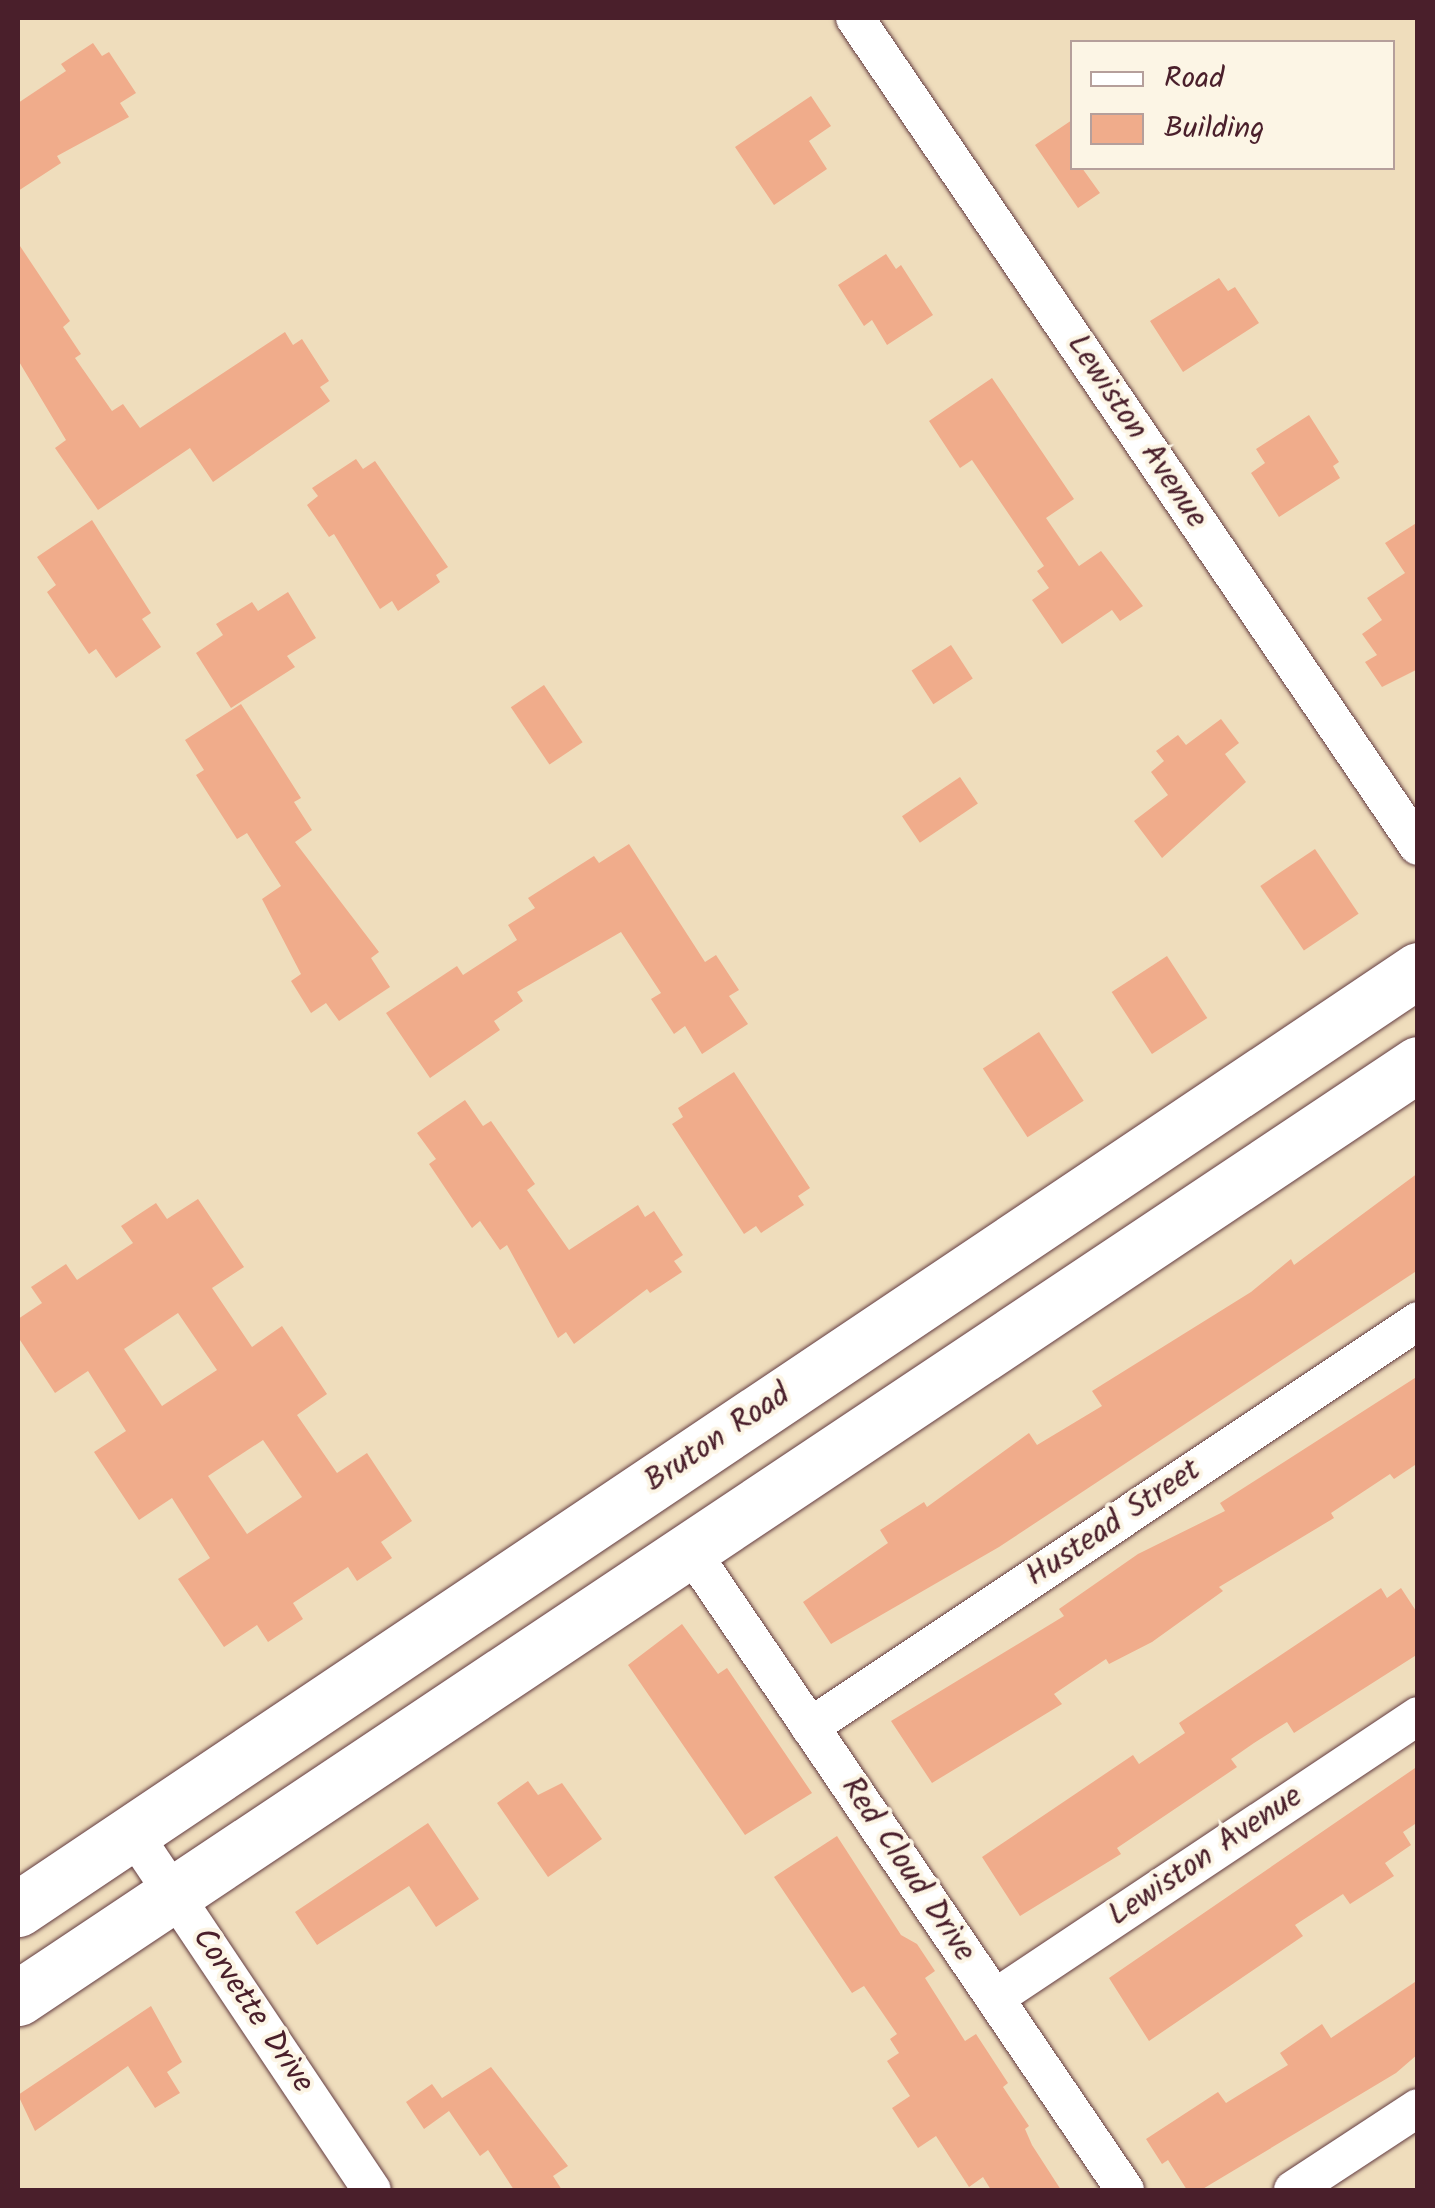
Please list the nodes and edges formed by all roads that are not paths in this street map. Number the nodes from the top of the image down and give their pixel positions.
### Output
1 (855, 18) edge
2 (1418, 846) edge
3 (1418, 970) edge
4 (1418, 1064) edge
5 (1011, 1242) junction
6 (1056, 1305) junction
7 (1418, 1322) edge
8 (646, 1487) junction
9 (690, 1550) junction
10 (511, 1578) junction
11 (555, 1639) junction
12 (1418, 1716) edge
13 (810, 1727) junction
14 (132, 1832) junction
15 (173, 1894) junction
16 (18, 1909) edge
17 (18, 1998) edge
18 (995, 1998) junction
19 (1418, 2108) edge
20 (372, 2190) edge
21 (1125, 2190) edge
22 (1294, 2190) edge

1 - 2 street, Lewiston Avenue
3 - 5 main road, Bruton Road
4 - 6 main road
5 - 6 main road
5 - 8 main road, Bruton Road
6 - 9 main road
7 - 13 street, Hustead Street
8 - 9 main road
8 - 10 main road, Bruton Road
9 - 11 main road
9 - 13 street, Red Cloud Drive
10 - 11 main road
10 - 14 main road, Bruton Road
11 - 15 main road
12 - 18 street, Lewiston Avenue
13 - 18 street, Red Cloud Drive
14 - 15 street, Corvette Drive
14 - 16 main road, Bruton Road
15 - 17 main road
15 - 20 street, Corvette Drive
18 - 21 street, Red Cloud Drive
19 - 22 street

